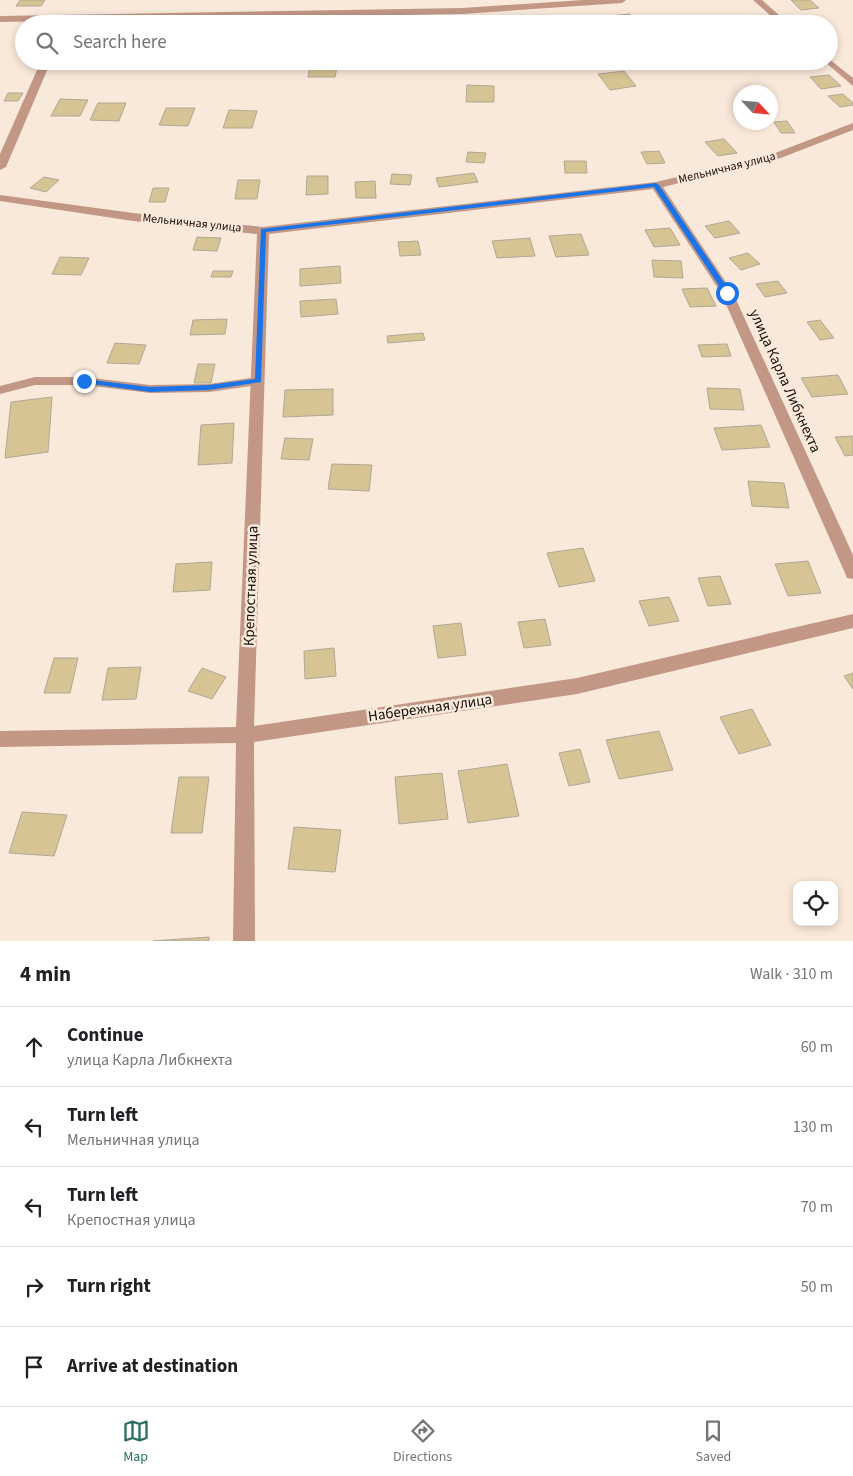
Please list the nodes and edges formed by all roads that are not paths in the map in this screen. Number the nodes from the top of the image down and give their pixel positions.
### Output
1 (622, 0) edge
2 (757, 0) edge
3 (303, 15) edge
4 (774, 15) edge
5 (0, 19) edge
6 (15, 19) edge
7 (42, 70) edge
8 (838, 70) edge
9 (853, 83) edge
10 (853, 126) edge
11 (0, 167) edge
12 (656, 185) junction
13 (0, 198) edge
14 (263, 231) junction
15 (258, 381) junction
16 (0, 390) edge
17 (853, 573) edge
18 (853, 621) edge
19 (246, 735) junction
20 (0, 739) edge
21 (244, 941) edge

1 - 3 street
2 - 4 lane
5 - 6 street
7 - 11 street
8 - 9 lane
10 - 12 street, Мельничная улица
12 - 14 street, Мельничная улица
12 - 17 street, улица Карла Либкнехта
13 - 14 street, Мельничная улица
14 - 15 street, Крепостная улица
15 - 16 lane
15 - 19 street, Крепостная улица
18 - 19 street, Набережная улица
19 - 20 street, Набережная улица
19 - 21 street, Крепостная улица

